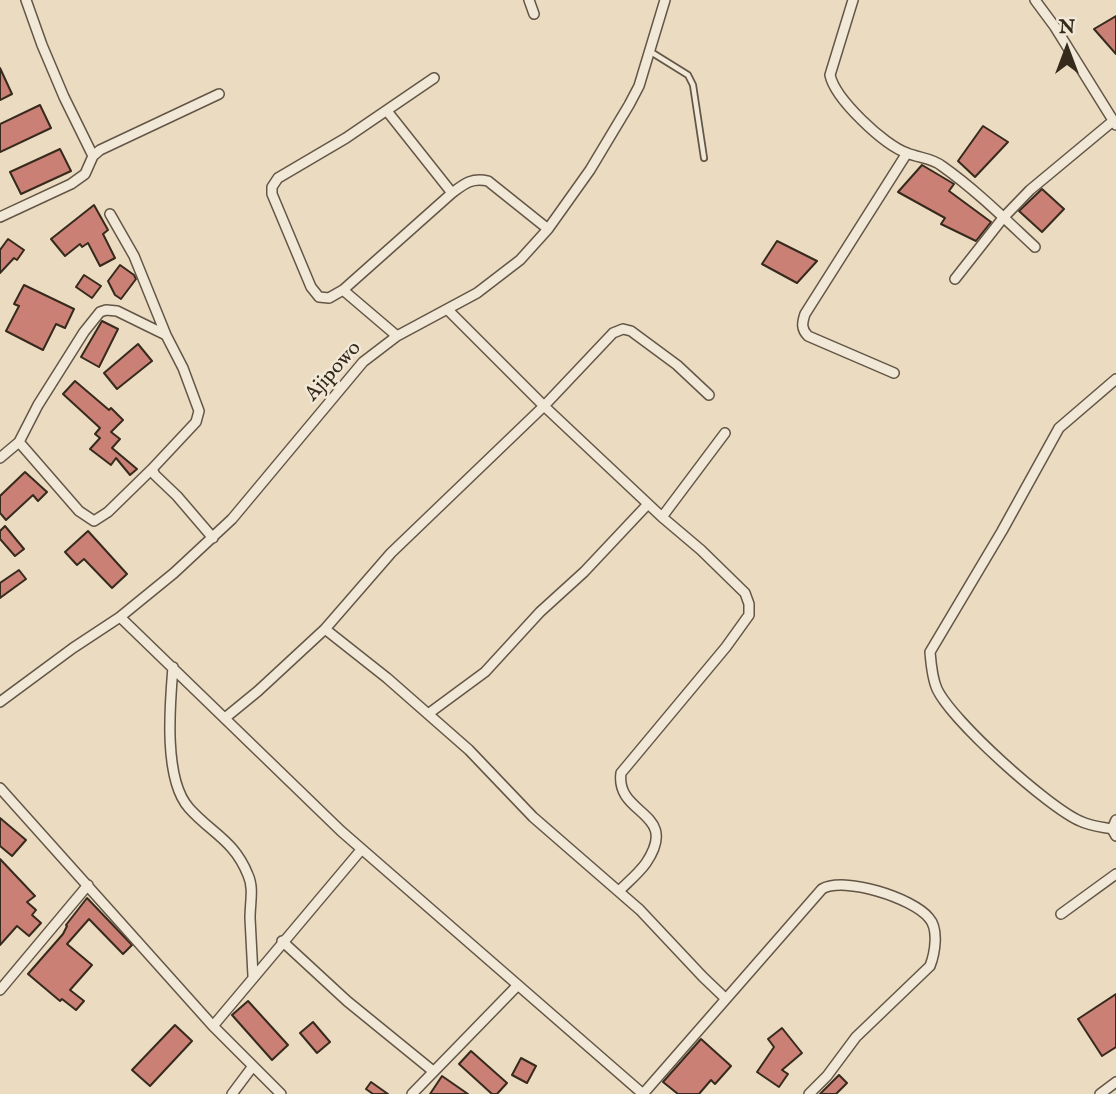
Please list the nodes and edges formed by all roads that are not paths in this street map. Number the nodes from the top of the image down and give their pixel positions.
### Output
1 (26, 0) edge
2 (529, 0) edge
3 (665, 0) edge
4 (853, 0) edge
5 (1035, 0) edge
6 (534, 14) dead end
7 (650, 52) junction
8 (435, 78) dead end
9 (219, 94) dead end
10 (387, 111) junction
11 (1114, 124) edge
12 (907, 153) junction
13 (93, 156) junction
14 (704, 158) dead end
15 (452, 193) junction
16 (110, 214) dead end
17 (0, 216) edge
18 (1003, 218) junction
19 (548, 229) junction
20 (1035, 247) dead end
21 (955, 279) dead end
22 (343, 290) junction
23 (448, 310) junction
24 (166, 335) junction
25 (397, 336) junction
26 (894, 373) dead end
27 (1116, 379) edge
28 (709, 395) dead end
29 (544, 406) junction
30 (725, 433) dead end
31 (19, 442) junction
32 (0, 458) edge
33 (152, 469) junction
34 (648, 503) junction
35 (662, 517) junction
36 (213, 538) junction
37 (120, 617) junction
38 (325, 629) junction
39 (173, 667) junction
40 (0, 702) edge
41 (428, 714) junction
42 (225, 718) junction
43 (0, 788) edge
44 (1115, 828) edge
45 (361, 850) junction
46 (1116, 874) edge
47 (88, 885) junction
48 (620, 891) junction
49 (1061, 914) dead end
50 (282, 941) junction
51 (253, 976) junction
52 (517, 986) junction
53 (0, 990) edge
54 (725, 998) junction
55 (213, 1026) junction
56 (253, 1066) junction
57 (433, 1071) junction
58 (1116, 1082) edge
59 (232, 1094) edge
60 (281, 1094) edge
61 (412, 1094) edge
62 (643, 1094) edge
63 (809, 1094) edge
64 (1100, 1094) edge

1 - 13 street
2 - 6 street
3 - 7 street, Ajipowo
4 - 12 street
5 - 11 street
7 - 14 lane
7 - 19 street, Ajipowo
8 - 10 street
9 - 13 street
10 - 15 street
10 - 22 street
11 - 18 street
12 - 18 street
12 - 26 street
13 - 17 street
15 - 19 street
15 - 22 street
16 - 24 street
18 - 20 street
18 - 21 street
19 - 23 street, Ajipowo
22 - 25 street
23 - 25 street, Ajipowo
23 - 29 street
24 - 31 street
24 - 33 street
25 - 36 street, Ajipowo
27 - 44 street
28 - 29 street
29 - 34 street
29 - 38 street
30 - 35 street
31 - 32 street
31 - 33 street
33 - 36 street
34 - 35 street
34 - 41 street
35 - 48 street
36 - 37 street, Ajipowo
37 - 39 street
37 - 40 street, Ajipowo
38 - 41 street
38 - 42 street
39 - 42 street
39 - 51 street
41 - 48 street
42 - 45 street
43 - 47 street
45 - 50 street
45 - 52 street
46 - 49 street
47 - 53 street
47 - 55 street
48 - 54 street
50 - 51 street
50 - 57 street
51 - 55 street
52 - 57 street
52 - 62 street
54 - 62 street
54 - 63 street
55 - 56 street
56 - 59 street
56 - 60 street
57 - 61 street
58 - 64 street

